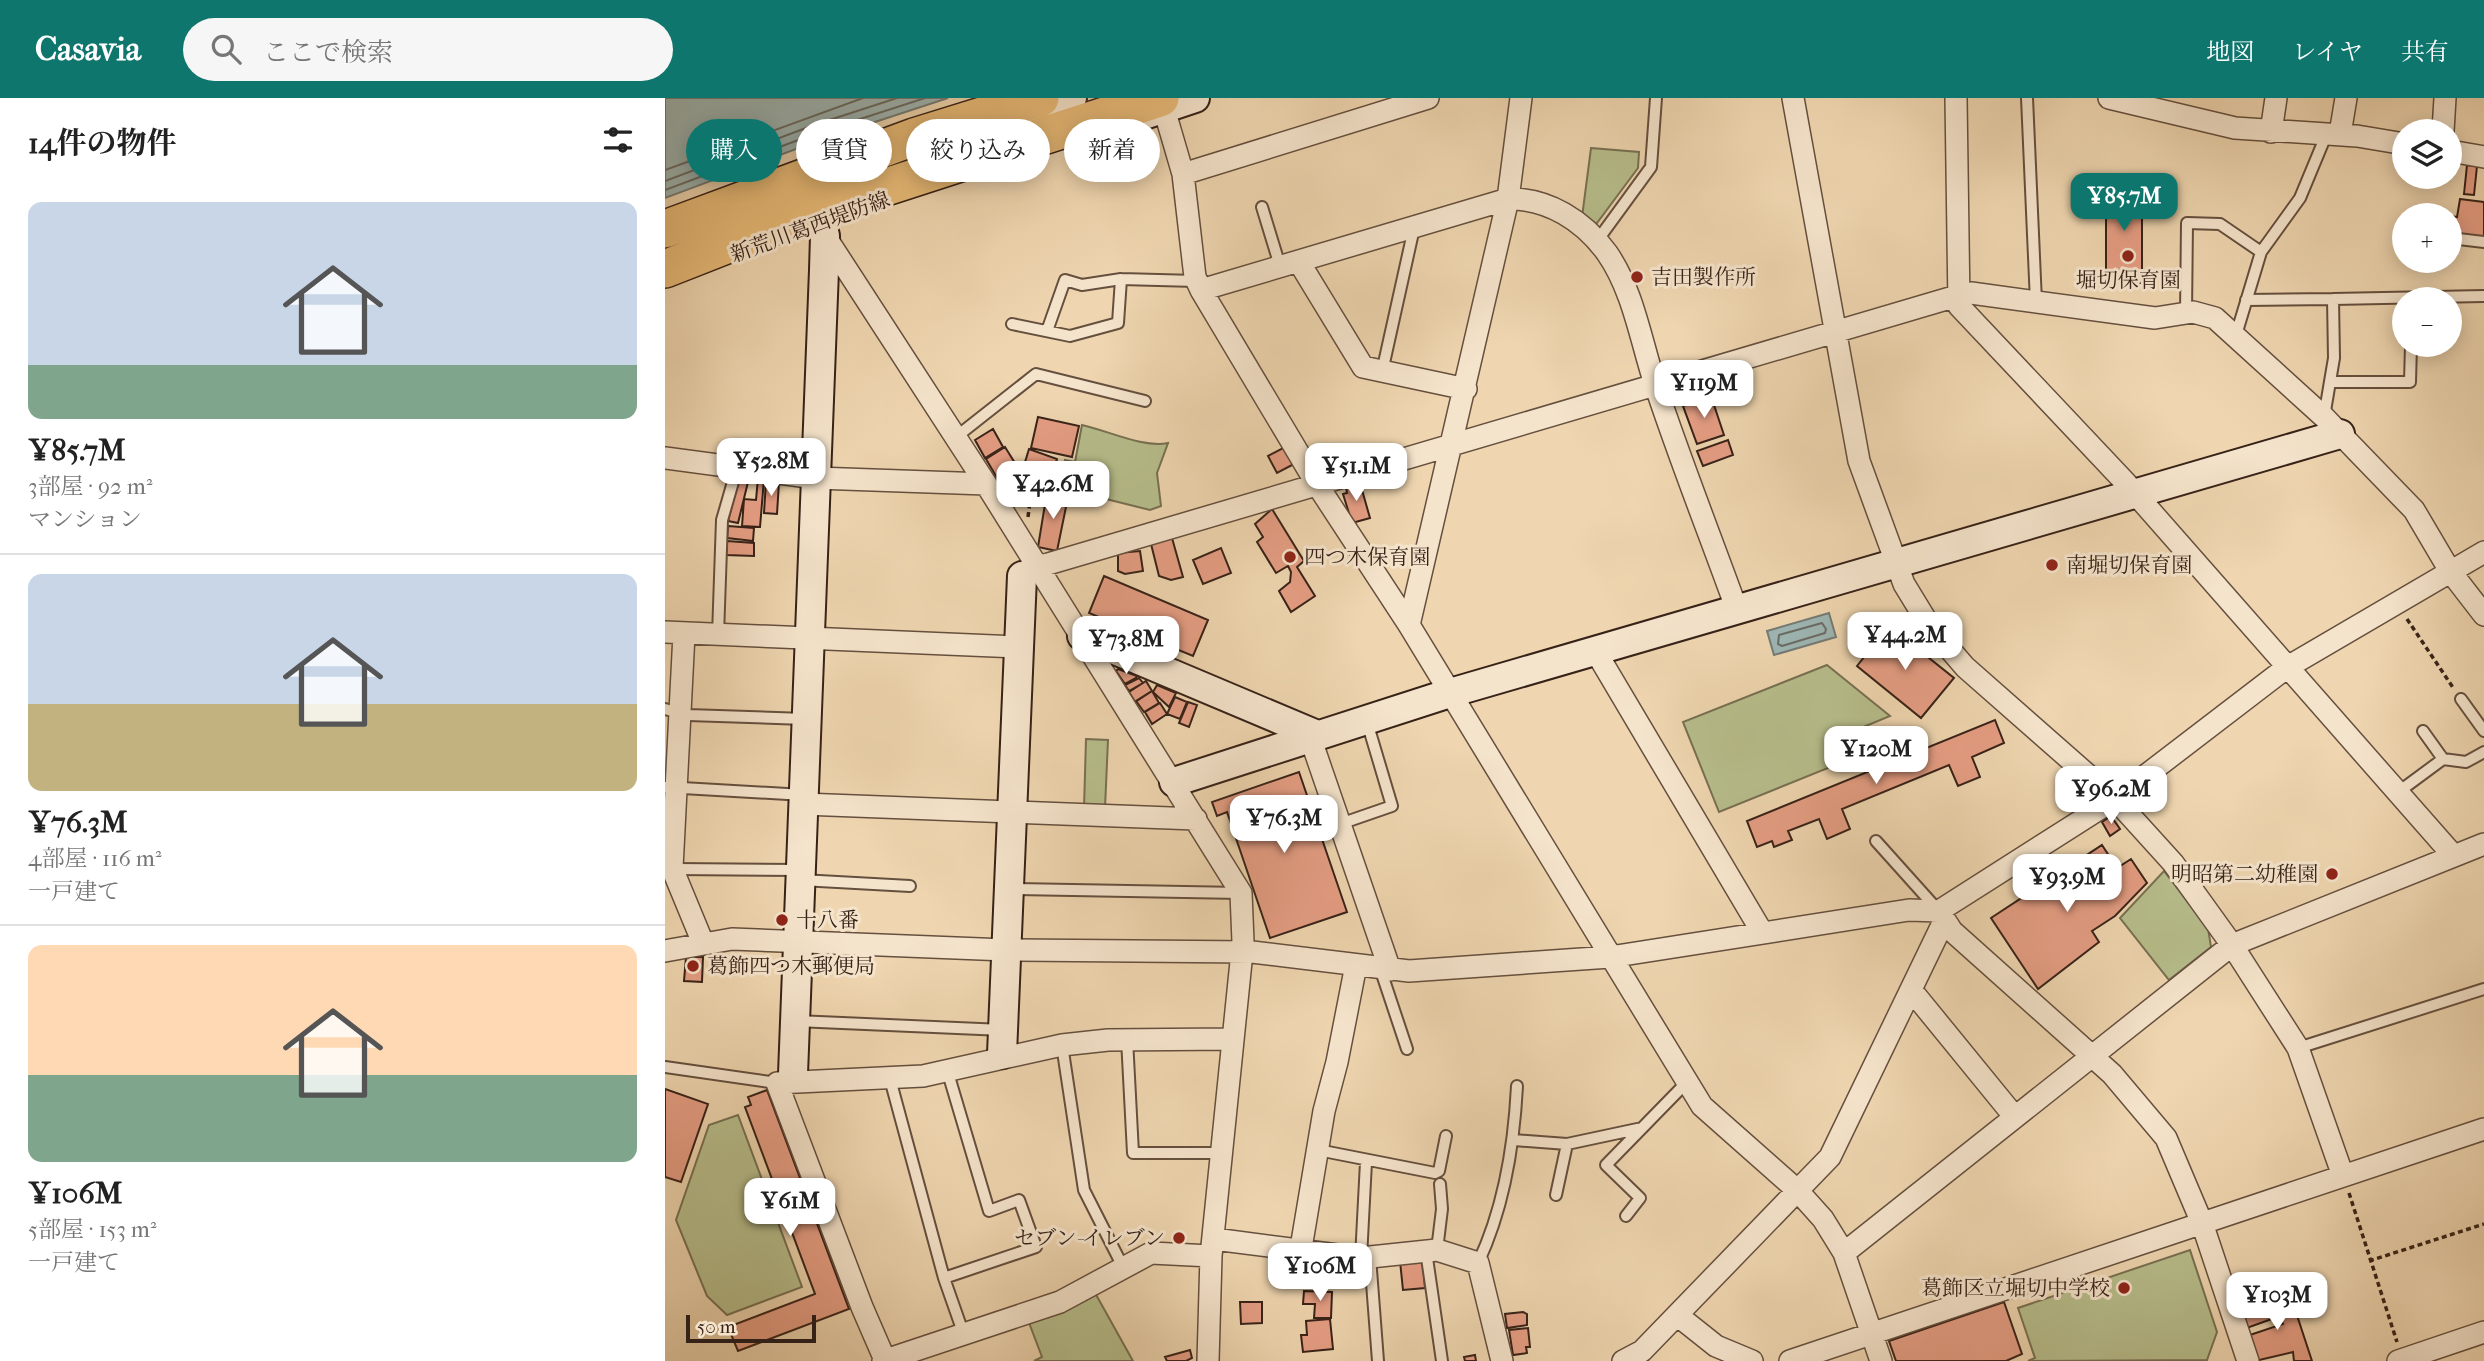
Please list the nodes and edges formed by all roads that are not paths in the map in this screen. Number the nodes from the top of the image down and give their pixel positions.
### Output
1 (972, 98) edge
2 (1040, 98) edge
3 (1072, 98) edge
4 (1103, 98) edge
5 (1195, 98) edge
6 (1428, 98) edge
7 (1521, 98) edge
8 (1656, 98) edge
9 (1793, 98) edge
10 (1956, 98) edge
11 (2027, 98) edge
12 (2109, 98) edge
13 (2276, 98) edge
14 (2346, 98) edge
15 (2445, 98) edge
16 (1162, 103) edge
17 (2444, 119) edge
18 (2271, 132) junction
19 (2333, 134) junction
20 (2392, 142) edge
21 (2462, 153) edge
22 (2484, 157) edge
23 (1183, 174) junction
24 (1508, 199) junction
25 (1262, 207) dead end
26 (665, 213) edge
27 (823, 228) junction
28 (665, 229) edge
29 (1414, 229) junction
30 (2462, 239) edge
31 (665, 241) edge
32 (1597, 241) junction
33 (2484, 242) edge
34 (665, 250) edge
35 (2261, 251) junction
36 (1289, 264) junction
37 (665, 269) edge
38 (1122, 279) junction
39 (665, 281) edge
40 (1198, 285) junction
41 (1960, 295) junction
42 (2484, 296) edge
43 (2462, 297) edge
44 (2392, 298) edge
45 (2333, 299) junction
46 (2246, 300) junction
47 (2036, 302) junction
48 (2186, 313) junction
49 (1011, 324) dead end
50 (1047, 331) junction
51 (1837, 331) junction
52 (2236, 335) junction
53 (2411, 357) edge
54 (1381, 372) junction
55 (2331, 383) junction
56 (1656, 386) junction
57 (1466, 389) junction
58 (1145, 401) dead end
59 (2332, 425) junction
60 (956, 437) junction
61 (1452, 445) junction
62 (665, 458) edge
63 (737, 468) junction
64 (816, 478) junction
65 (986, 484) junction
66 (1318, 486) junction
67 (2135, 494) junction
68 (2484, 552) edge
69 (1895, 565) junction
70 (2450, 571) junction
71 (1030, 572) junction
72 (1737, 610) junction
73 (2484, 615) edge
74 (1409, 625) junction
75 (675, 633) edge
76 (718, 635) junction
77 (1082, 636) junction
78 (810, 640) junction
79 (1018, 647) junction
80 (1596, 652) junction
81 (2286, 668) junction
82 (1450, 693) junction
83 (2461, 699) road end
84 (672, 710) edge
85 (806, 719) junction
86 (1366, 719) junction
87 (2423, 731) dead end
88 (2484, 732) edge
89 (1313, 736) junction
90 (2484, 752) edge
91 (2443, 759) junction
92 (1174, 782) junction
93 (670, 788) edge
94 (2397, 793) junction
95 (803, 799) junction
96 (2115, 799) junction
97 (1011, 813) junction
98 (1196, 819) junction
99 (1340, 824) junction
100 (1876, 841) dead end
101 (2484, 844) edge
102 (2452, 854) junction
103 (670, 868) edge
104 (801, 875) junction
105 (910, 886) dead end
106 (1007, 889) junction
107 (1241, 893) junction
108 (1942, 916) junction
109 (1762, 932) junction
110 (799, 941) junction
111 (703, 943) junction
112 (2232, 945) junction
113 (1006, 950) junction
114 (665, 951) edge
115 (1242, 954) junction
116 (1611, 957) junction
117 (1356, 965) junction
118 (1385, 969) junction
119 (2484, 989) edge
120 (1912, 991) junction
121 (795, 1021) junction
122 (1231, 1039) junction
123 (1127, 1040) junction
124 (1062, 1045) junction
125 (1002, 1048) junction
126 (2298, 1048) junction
127 (1408, 1049) dead end
128 (2091, 1055) junction
129 (665, 1067) edge
130 (948, 1073) junction
131 (787, 1079) junction
132 (890, 1079) junction
133 (1687, 1082) junction
134 (1517, 1086) dead end
135 (2014, 1116) junction
136 (1642, 1128) junction
137 (2484, 1129) edge
138 (1446, 1136) dead end
139 (1514, 1139) junction
140 (1567, 1144) junction
141 (1318, 1150) junction
142 (1222, 1153) junction
143 (1366, 1161) junction
144 (2343, 1176) junction
145 (1440, 1184) dead end
146 (1797, 1190) junction
147 (1556, 1195) dead end
148 (1626, 1216) dead end
149 (2202, 1223) junction
150 (1213, 1248) junction
151 (1301, 1248) junction
152 (1431, 1250) junction
153 (1844, 1253) junction
154 (1365, 1257) junction
155 (1478, 1263) junction
156 (1123, 1267) junction
157 (944, 1278) junction
158 (1677, 1315) junction
159 (2484, 1332) edge
160 (1872, 1334) junction
161 (964, 1335) junction
162 (2401, 1360) edge
163 (884, 1361) edge
164 (1208, 1361) edge
165 (1378, 1361) edge
166 (1442, 1361) edge
167 (1502, 1361) edge
168 (1623, 1361) edge
169 (1752, 1361) edge
170 (1790, 1361) edge
171 (1881, 1361) edge
172 (2248, 1361) edge

1 - 26 highway
2 - 28 highway
3 - 31 street, 新荒川葛西堤防線
4 - 34 highway
5 - 16 street, 新荒川葛西堤防線
6 - 23 street
7 - 24 street
8 - 32 lane
9 - 51 street
10 - 41 street
11 - 47 lane
12 - 18 street
13 - 18 street
14 - 19 street
15 - 17 street
16 - 23 street
16 - 27 street, 新荒川葛西堤防線
16 - 37 highway
18 - 19 street
19 - 20 street
19 - 35 lane
21 - 22 street
23 - 40 street
24 - 29 street
24 - 32 street
24 - 57 street
25 - 36 lane
27 - 39 street, 新荒川葛西堤防線
27 - 60 street
27 - 64 street
29 - 36 street
29 - 54 lane
30 - 33 lane
32 - 56 street
35 - 46 lane
35 - 48 lane
36 - 40 street
36 - 54 street
38 - 40 lane
38 - 50 lane
38 - 50 lane
40 - 66 street
41 - 47 street
41 - 51 street
41 - 67 street
42 - 43 lane
44 - 45 lane
45 - 46 lane
45 - 55 lane
46 - 52 lane
47 - 48 street
48 - 52 street
49 - 50 lane
51 - 56 street
51 - 69 street
52 - 59 street
53 - 55 lane
54 - 57 street
55 - 59 lane
56 - 61 street
56 - 72 street
57 - 61 street
58 - 60 lane
59 - 67 street
59 - 70 street
60 - 65 street
61 - 66 street
61 - 74 street
62 - 63 street
63 - 64 street
63 - 76 lane
64 - 65 street
64 - 78 street
65 - 71 street
66 - 71 street
66 - 74 street
67 - 69 street
67 - 81 street
68 - 70 street
69 - 72 street
69 - 96 street
70 - 73 street
70 - 81 street
71 - 77 street
71 - 79 street
72 - 80 street
74 - 82 street
75 - 76 street
75 - 84 street
76 - 78 street
77 - 89 street
77 - 92 street
78 - 79 street
78 - 85 street
79 - 97 street
80 - 82 street
80 - 109 street
81 - 94 street
81 - 96 street
82 - 86 street
82 - 116 street
83 - 88 lane
84 - 85 lane
84 - 93 street
85 - 95 street
86 - 89 street
86 - 99 lane
87 - 91 lane
89 - 92 street
89 - 99 street
90 - 91 lane
91 - 94 lane
92 - 98 street
93 - 95 lane
93 - 103 street
94 - 102 street
95 - 97 street
95 - 104 street
96 - 108 street
96 - 112 street
97 - 98 street
97 - 106 street
98 - 107 street
99 - 118 street
100 - 108 lane
101 - 102 street
102 - 112 street
103 - 104 lane
103 - 111 street
104 - 105 lane
104 - 110 street
106 - 107 lane
106 - 113 street
107 - 115 street
108 - 109 street
108 - 120 street
108 - 128 street
109 - 116 street
110 - 111 street
110 - 113 street
110 - 121 street
111 - 114 street
112 - 126 street
112 - 128 street
113 - 115 street
113 - 125 street
115 - 117 street
115 - 122 street
116 - 118 street
116 - 133 street
117 - 118 street
117 - 141 street
118 - 127 lane
119 - 126 lane
120 - 135 street
120 - 146 street
121 - 125 lane
121 - 131 street
122 - 123 street
122 - 142 street
123 - 124 street
123 - 142 lane
124 - 125 street
124 - 156 lane
125 - 130 street
126 - 144 street
128 - 135 street
128 - 149 street
129 - 131 lane
130 - 132 street
130 - 157 lane
131 - 132 street
131 - 163 street
132 - 157 lane
133 - 136 lane
133 - 146 street
134 - 139 lane
135 - 153 street
136 - 140 lane
136 - 148 lane
137 - 144 street
138 - 143 lane
139 - 140 lane
139 - 155 lane
140 - 147 lane
141 - 143 lane
141 - 151 street
142 - 150 street
143 - 154 lane
144 - 149 street
145 - 152 lane
146 - 153 street
146 - 158 street
149 - 160 street
149 - 172 street
150 - 151 street
150 - 156 street
150 - 164 street
151 - 154 street
152 - 154 street
152 - 155 street
152 - 166 lane
153 - 160 street
154 - 165 lane
155 - 167 street
156 - 161 street
157 - 161 lane
158 - 168 street
158 - 169 street
159 - 162 street
160 - 170 street
160 - 171 street
161 - 163 street

